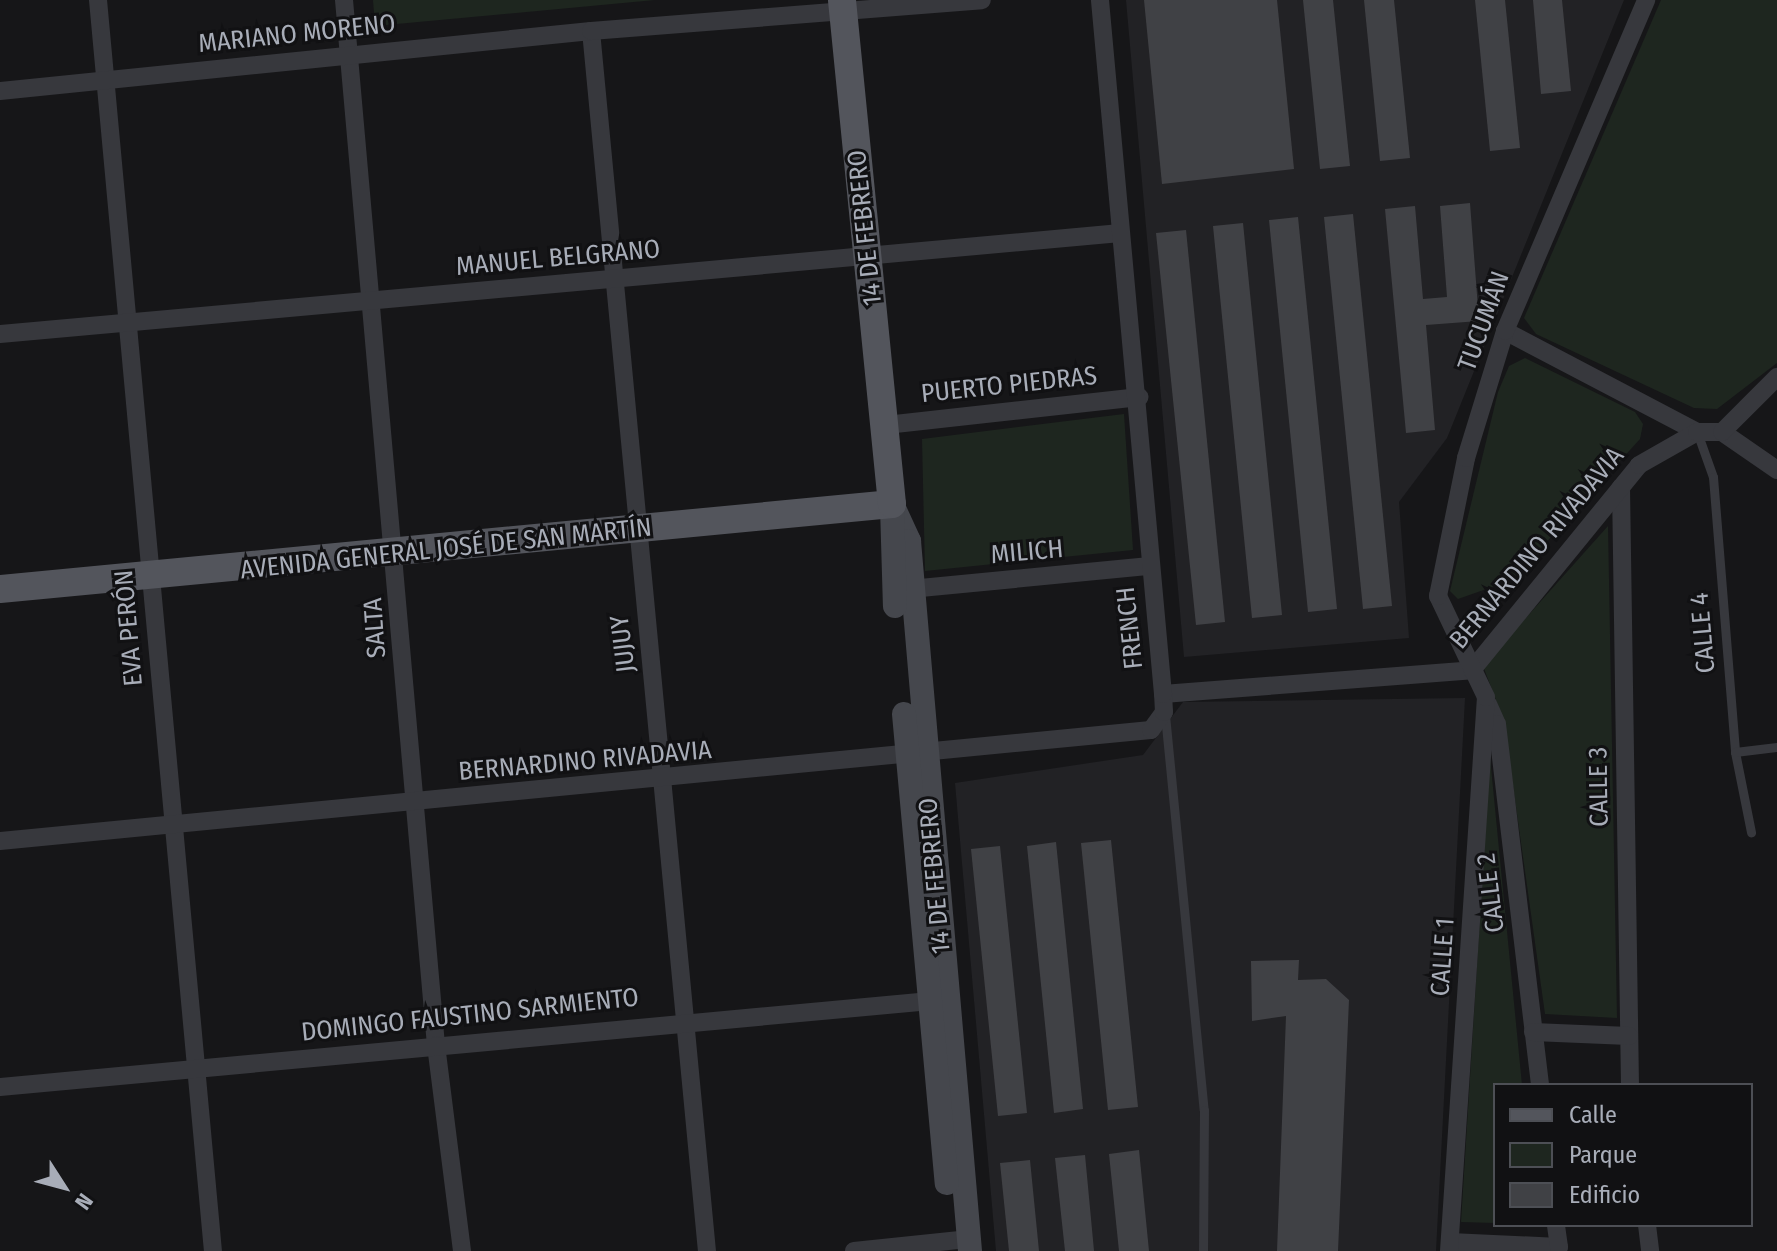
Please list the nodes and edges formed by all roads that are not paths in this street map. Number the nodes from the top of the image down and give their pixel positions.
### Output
1 (98, 0) edge
2 (344, 0) edge
3 (982, 0) edge
4 (1100, 0) edge
5 (1646, 0) edge
6 (842, 6) edge
7 (591, 31) junction
8 (349, 55) junction
9 (107, 80) junction
10 (0, 91) edge
11 (1120, 233) junction
12 (868, 258) junction
13 (616, 279) junction
14 (370, 302) junction
15 (125, 324) junction
16 (1505, 331) junction
17 (0, 334) edge
18 (1777, 377) edge
19 (1139, 397) junction
20 (886, 425) junction
21 (1697, 432) junction
22 (1722, 432) junction
23 (1777, 470) edge
24 (1621, 487) junction
25 (892, 504) junction
26 (636, 531) junction
27 (395, 555) junction
28 (1150, 566) junction
29 (151, 577) junction
30 (0, 589) edge
31 (910, 589) junction
32 (1472, 670) junction
33 (1486, 697) junction
34 (1164, 703) junction
35 (1777, 747) edge
36 (1735, 752) junction
37 (916, 758) junction
38 (665, 781) junction
39 (415, 801) junction
40 (172, 825) junction
41 (1751, 832) dead end
42 (0, 841) edge
43 (936, 1000) junction
44 (683, 1020) junction
45 (1533, 1032) junction
46 (1629, 1036) junction
47 (436, 1045) junction
48 (198, 1067) junction
49 (1540, 1083) edge
50 (1630, 1083) edge
51 (0, 1087) edge
52 (1556, 1227) edge
53 (1647, 1227) edge
54 (961, 1245) edge
55 (1450, 1246) edge
56 (1559, 1249) edge
57 (213, 1251) edge
58 (462, 1251) edge
59 (707, 1251) edge
60 (854, 1251) edge
61 (1203, 1251) edge
62 (1650, 1251) edge

1 - 9 street, EVA PERÓN
2 - 8 street, SALTA
3 - 6 street, MARIANO MORENO
4 - 11 street, FRENCH
5 - 16 street, TUCUMÁN
6 - 7 street, MARIANO MORENO
6 - 12 main road, 14 DE FEBRERO
7 - 8 street, MARIANO MORENO
7 - 13 street, JUJUY
8 - 9 street, MARIANO MORENO
8 - 14 street, SALTA
9 - 10 street, MARIANO MORENO
9 - 15 street, EVA PERÓN
11 - 12 street, MANUEL BELGRANO
11 - 19 street, FRENCH
12 - 13 street, MANUEL BELGRANO
12 - 20 main road, 14 DE FEBRERO
13 - 14 street, MANUEL BELGRANO
13 - 26 street, JUJUY
14 - 15 street, MANUEL BELGRANO
14 - 27 street, SALTA
15 - 17 street, MANUEL BELGRANO
15 - 29 street, EVA PERÓN
16 - 21 street
16 - 32 street, TUCUMÁN
18 - 22 street
19 - 20 street, PUERTO PIEDRAS
19 - 28 street, FRENCH
20 - 25 main road, 14 DE FEBRERO
21 - 22 street, BERNARDINO RIVADAVIA
21 - 24 street, BERNARDINO RIVADAVIA
21 - 36 lane, CALLE 4
22 - 23 street
24 - 32 street, BERNARDINO RIVADAVIA
24 - 46 street, CALLE 3
25 - 26 main road, AVENIDA GENERAL JOSÉ DE SAN MARTÍN
25 - 31 main road, 14 DE FEBRERO
25 - 37 main road, 14 DE FEBRERO
26 - 27 main road, AVENIDA GENERAL JOSÉ DE SAN MARTÍN
26 - 38 street, JUJUY
27 - 29 main road, AVENIDA GENERAL JOSÉ DE SAN MARTÍN
27 - 39 street, SALTA
28 - 31 street, MILICH
28 - 34 street, FRENCH
29 - 30 main road, AVENIDA GENERAL JOSÉ DE SAN MARTÍN
29 - 40 street, EVA PERÓN
31 - 37 main road, 14 DE FEBRERO
32 - 33 street
32 - 34 street, BERNARDINO RIVADAVIA
33 - 45 street, CALLE 2
33 - 55 street, CALLE 1
34 - 37 street, BERNARDINO RIVADAVIA
34 - 61 lane, FRENCH
35 - 36 lane
36 - 41 lane, CALLE 4
37 - 38 street, BERNARDINO RIVADAVIA
37 - 43 main road, 14 DE FEBRERO
38 - 39 street, BERNARDINO RIVADAVIA
38 - 44 street, JUJUY
39 - 40 street, BERNARDINO RIVADAVIA
39 - 47 street, SALTA
40 - 42 street, BERNARDINO RIVADAVIA
40 - 48 street, EVA PERÓN
43 - 44 street, DOMINGO FAUSTINO SARMIENTO
43 - 54 main road, 14 DE FEBRERO
44 - 47 street, DOMINGO FAUSTINO SARMIENTO
44 - 59 street, JUJUY
45 - 46 street
45 - 49 street, CALLE 2
46 - 50 street, CALLE 3
47 - 48 street, DOMINGO FAUSTINO SARMIENTO
47 - 58 street, SALTA
48 - 51 street, DOMINGO FAUSTINO SARMIENTO
48 - 57 street, EVA PERÓN
52 - 56 street
53 - 62 street
54 - 60 street
55 - 56 street

